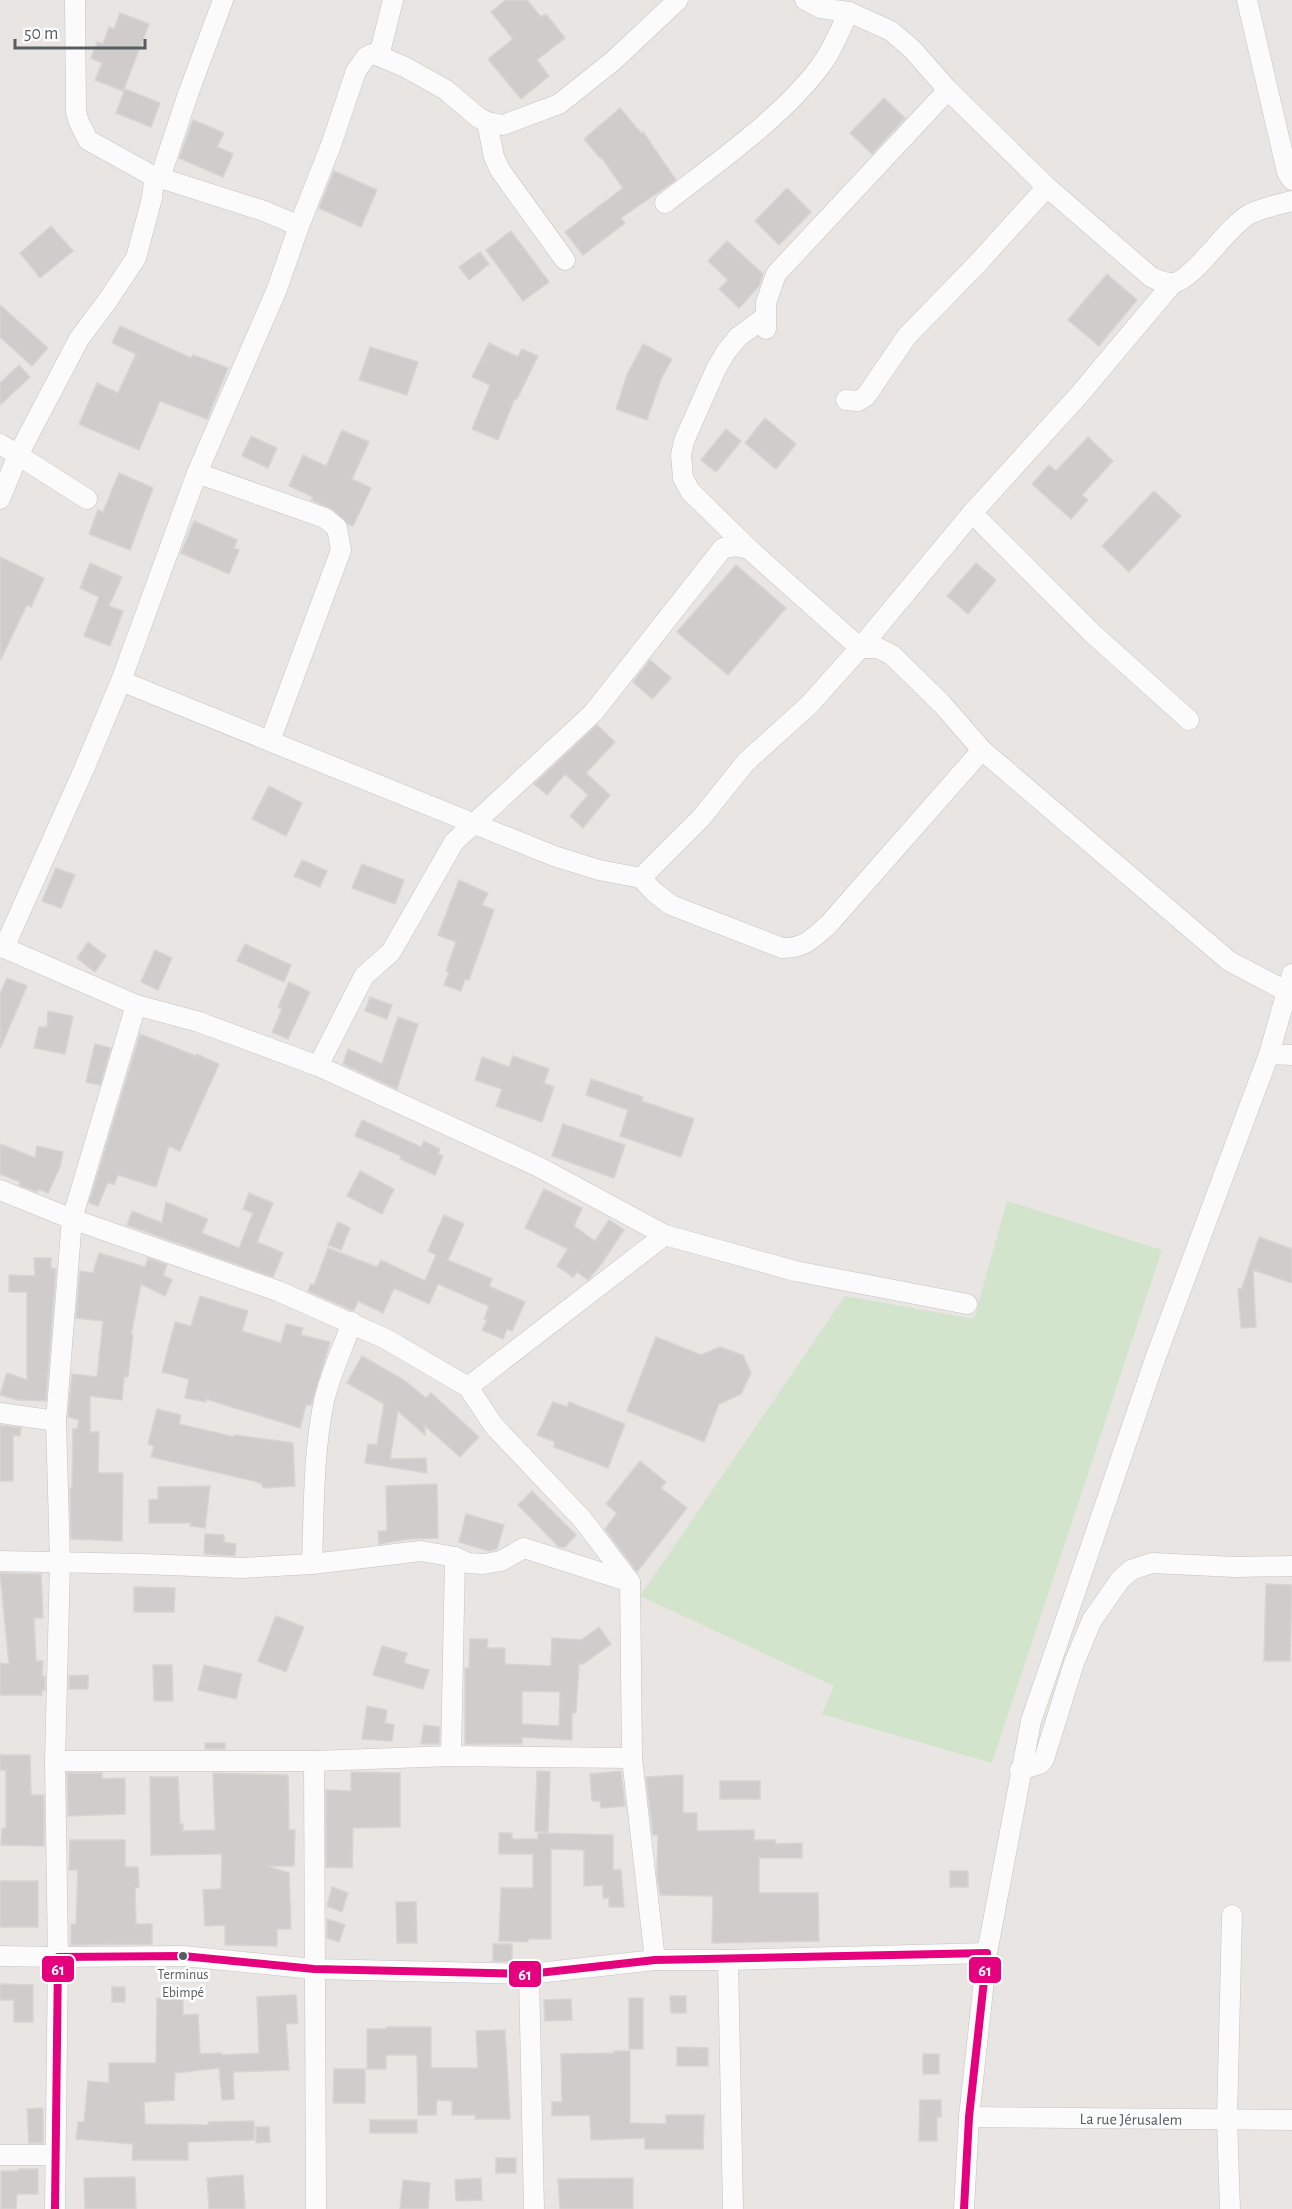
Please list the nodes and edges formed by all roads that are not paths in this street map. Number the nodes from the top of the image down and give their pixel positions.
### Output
1 (75, 0) edge
2 (223, 0) edge
3 (393, 0) edge
4 (678, 0) edge
5 (805, 0) edge
6 (1247, 0) edge
7 (849, 12) junction
8 (379, 56) junction
9 (948, 90) junction
10 (487, 122) junction
11 (1290, 174) edge
12 (156, 177) junction
13 (1047, 187) junction
14 (1292, 201) edge
15 (665, 203) dead end
16 (299, 226) junction
17 (565, 260) dead end
18 (1173, 283) junction
19 (846, 400) dead end
20 (0, 444) edge
21 (18, 455) junction
22 (197, 473) junction
23 (0, 499) edge
24 (87, 499) dead end
25 (972, 513) junction
26 (749, 549) junction
27 (860, 648) junction
28 (121, 681) junction
29 (1189, 720) dead end
30 (270, 741) junction
31 (982, 750) junction
32 (473, 824) junction
33 (641, 878) junction
34 (2, 947) edge
35 (1289, 983) edge
36 (136, 1005) junction
37 (1269, 1054) junction
38 (1292, 1055) edge
39 (318, 1066) junction
40 (0, 1190) edge
41 (72, 1219) junction
42 (665, 1235) junction
43 (967, 1304) dead end
44 (352, 1322) junction
45 (468, 1387) junction
46 (0, 1413) edge
47 (56, 1421) junction
48 (455, 1557) junction
49 (0, 1561) edge
50 (60, 1562) junction
51 (312, 1563) junction
52 (1292, 1566) edge
53 (630, 1582) junction
54 (451, 1756) junction
55 (632, 1758) junction
56 (55, 1761) junction
57 (314, 1761) junction
58 (1020, 1770) junction
59 (1232, 1915) dead end
60 (987, 1953) junction
61 (0, 1956) edge
62 (58, 1957) junction
63 (655, 1960) junction
64 (728, 1960) junction
65 (314, 1969) junction
66 (529, 1974) junction
67 (969, 2117) junction
68 (1227, 2119) junction
69 (1292, 2120) edge
70 (0, 2155) edge
71 (55, 2156) junction
72 (55, 2209) edge
73 (316, 2209) edge
74 (534, 2209) edge
75 (734, 2209) edge
76 (964, 2209) edge
77 (1230, 2209) edge

1 - 12 street
2 - 12 street
3 - 8 street
4 - 10 street
5 - 7 street
6 - 11 street
7 - 9 street
7 - 15 street
8 - 10 street
8 - 16 street
9 - 13 street
9 - 26 street
10 - 17 street
12 - 16 street
12 - 21 street
13 - 18 street
13 - 19 street
14 - 18 street
16 - 22 street
18 - 25 street
20 - 21 street
21 - 23 street
21 - 24 street
22 - 28 street
22 - 30 street
25 - 27 street
25 - 29 street
26 - 27 street
26 - 32 street
27 - 31 street
27 - 33 street
28 - 30 street
28 - 34 street
30 - 32 street
31 - 33 street
31 - 35 street
32 - 33 street
32 - 39 street
34 - 36 street
35 - 37 street
36 - 39 street
36 - 41 street
37 - 38 street
37 - 58 street
39 - 42 street
40 - 41 street
41 - 44 street
41 - 47 street
42 - 43 street
42 - 45 street
44 - 45 street
44 - 51 street
45 - 53 street
46 - 47 street
47 - 50 street
48 - 51 street
48 - 53 street
48 - 54 street
49 - 50 street
50 - 51 street
50 - 56 street
52 - 58 street
53 - 55 street
54 - 55 street
54 - 57 street
55 - 63 street
56 - 57 street
56 - 62 street
57 - 65 street
58 - 60 street
59 - 68 street
60 - 64 street
60 - 67 street
61 - 62 street
62 - 65 street
62 - 71 street
63 - 64 street
63 - 66 street
64 - 75 street
65 - 66 street
65 - 73 street
66 - 74 street
67 - 68 street, La rue Jérusalem
67 - 76 street
68 - 69 street, La rue Jérusalem
68 - 77 street
70 - 71 street
71 - 72 street

